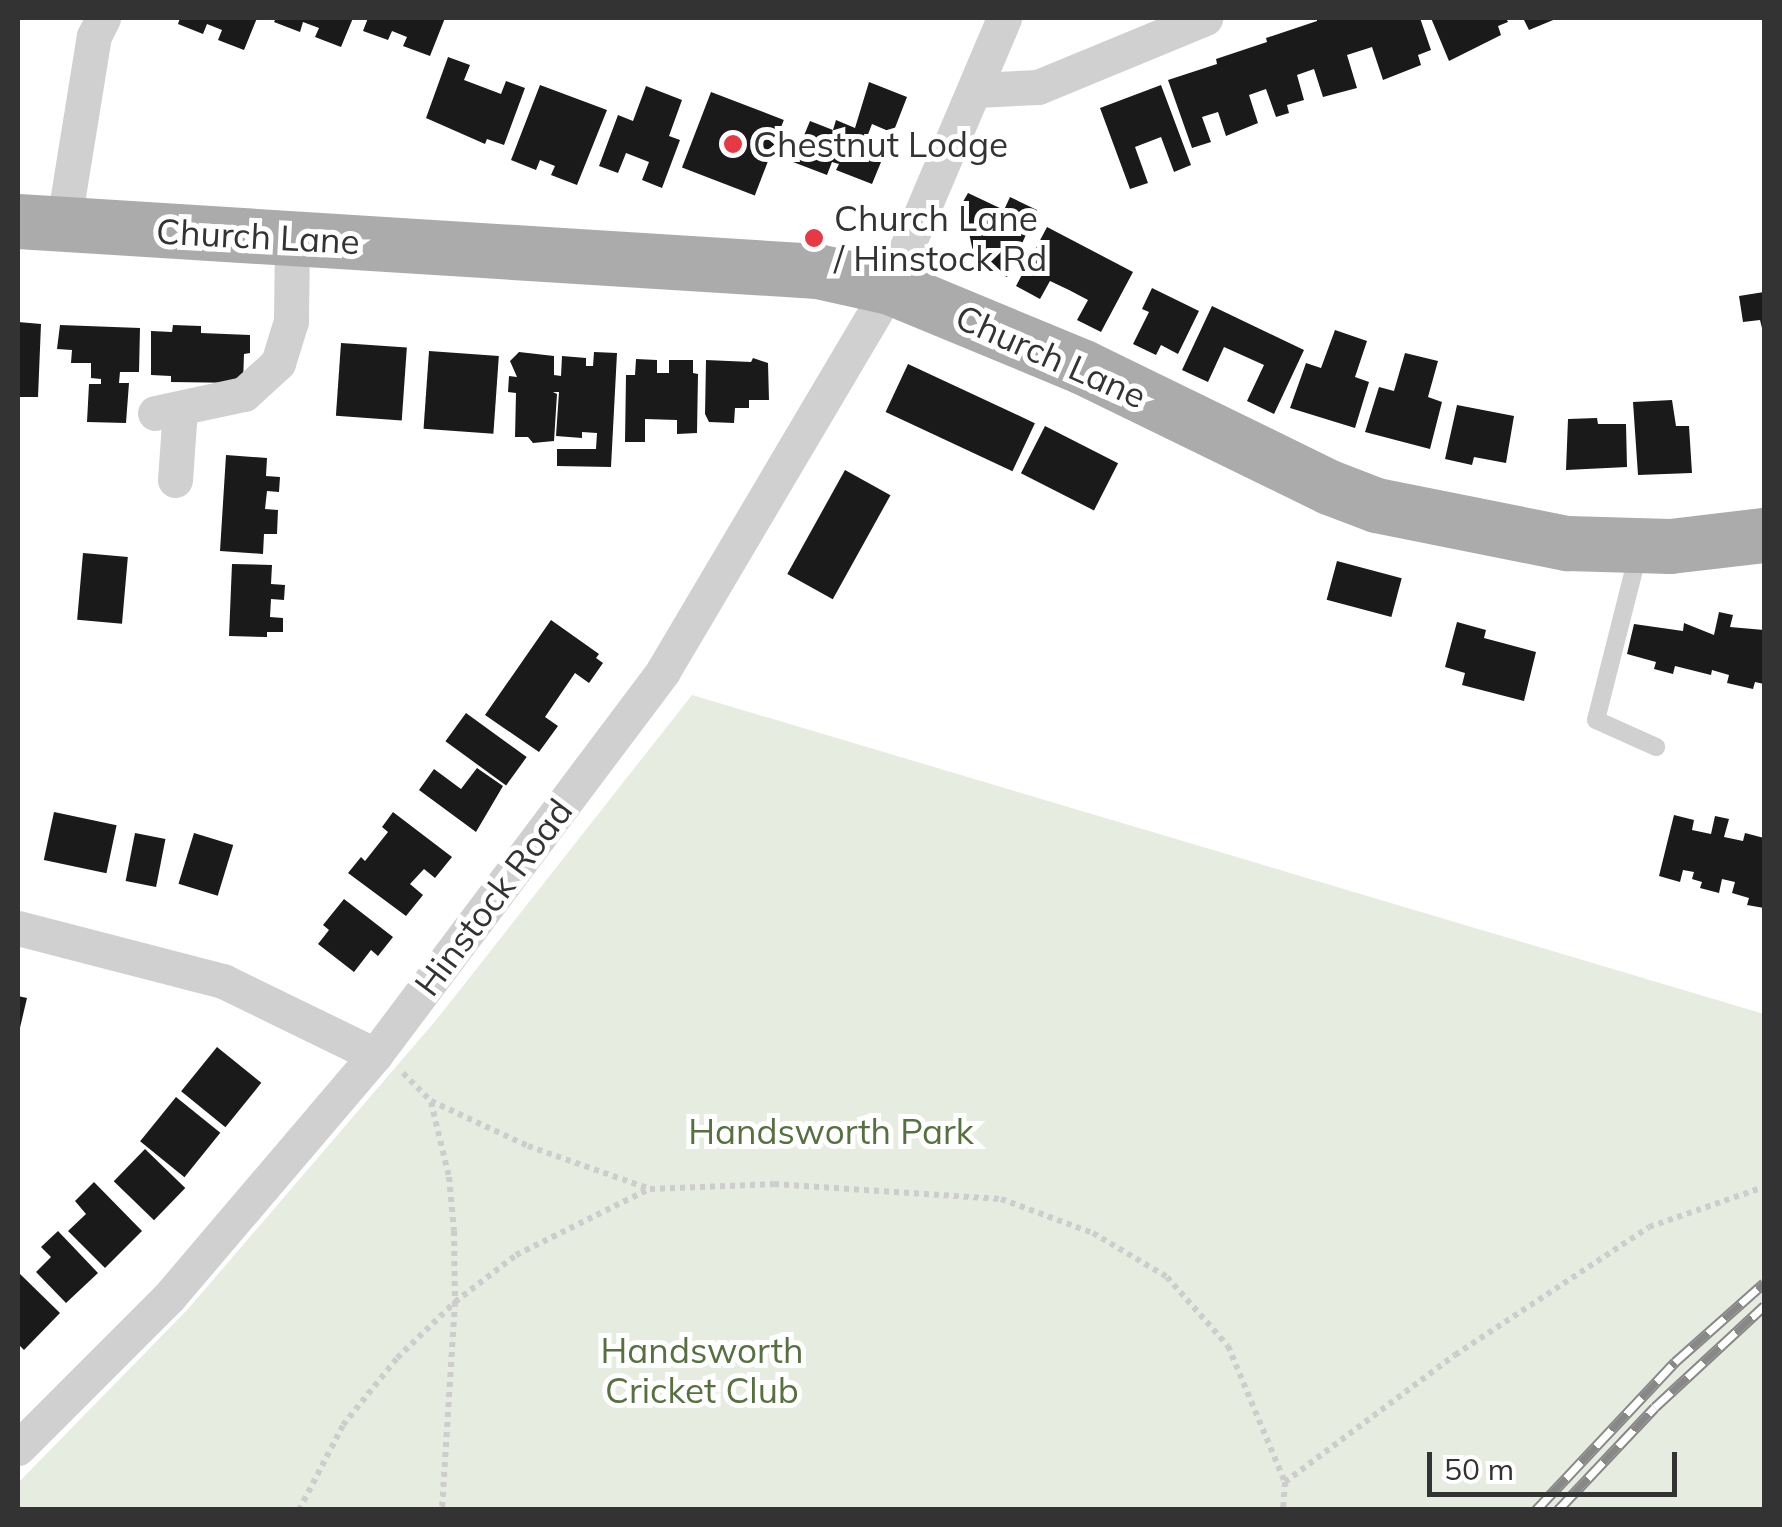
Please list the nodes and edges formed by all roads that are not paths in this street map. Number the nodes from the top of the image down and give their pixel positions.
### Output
1 (103, 18) edge
2 (1004, 18) edge
3 (1205, 18) edge
4 (976, 90) junction
5 (42, 224) edge
6 (292, 235) junction
7 (890, 287) junction
8 (175, 480) dead end
9 (1764, 535) edge
10 (1640, 545) junction
11 (1656, 747) dead end
12 (18, 928) edge
13 (375, 1056) junction
14 (18, 1448) edge

1 - 5 street
2 - 4 street, Hinstock Road
3 - 4 street
4 - 7 street, Hinstock Road
5 - 6 main road, Church Lane
6 - 7 main road, Church Lane
6 - 8 street
7 - 10 main road, Church Lane
7 - 13 street, Hinstock Road
9 - 10 main road, Church Lane
10 - 11 lane
12 - 13 street
13 - 14 street, Hinstock Road

